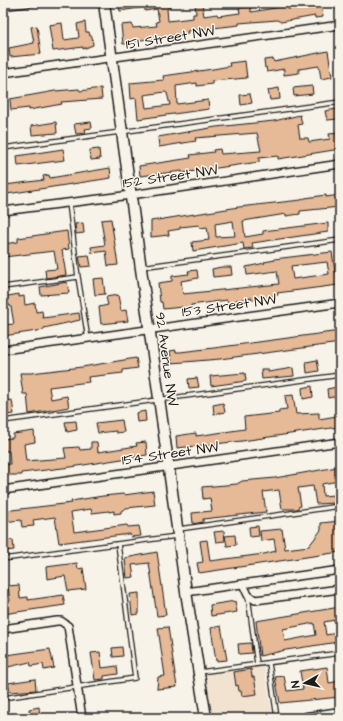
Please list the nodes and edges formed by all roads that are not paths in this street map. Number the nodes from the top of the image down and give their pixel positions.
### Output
1 (39, 3) edge
2 (104, 3) edge
3 (339, 3) edge
4 (3, 8) edge
5 (340, 8) edge
6 (340, 25) edge
7 (112, 59) junction
8 (3, 73) edge
9 (340, 102) edge
10 (121, 131) junction
11 (3, 148) edge
12 (340, 164) edge
13 (131, 195) junction
14 (69, 202) junction
15 (3, 211) edge
16 (340, 240) edge
17 (140, 267) junction
18 (78, 276) junction
19 (3, 287) edge
20 (340, 303) edge
21 (149, 329) junction
22 (88, 339) junction
23 (3, 350) edge
24 (340, 375) edge
25 (159, 400) junction
26 (3, 421) edge
27 (340, 442) edge
28 (168, 466) junction
29 (3, 490) edge
30 (340, 506) edge
31 (178, 532) junction
32 (118, 544) junction
33 (3, 559) edge
34 (340, 570) edge
35 (243, 584) junction
36 (340, 589) edge
37 (186, 592) junction
38 (248, 595) junction
39 (3, 629) edge
40 (340, 653) edge
41 (269, 663) junction
42 (257, 664) junction
43 (197, 672) junction
44 (78, 687) junction
45 (3, 698) edge
46 (340, 713) edge
47 (82, 718) edge
48 (206, 718) edge
49 (277, 718) edge
50 (307, 718) edge

1 - 4 lane
2 - 7 street, 92 Avenue NW
3 - 5 street
6 - 7 street, 151 Street NW
7 - 8 street, 151 Street NW
7 - 10 street, 92 Avenue NW
9 - 10 lane
10 - 11 lane
10 - 13 street, 92 Avenue NW
12 - 13 street, 152 Street NW
13 - 14 street, 152 Street NW
13 - 17 street, 92 Avenue NW
14 - 15 street, 152 Street NW
14 - 18 lane
16 - 17 lane
17 - 21 street, 92 Avenue NW
18 - 19 lane
18 - 22 lane
20 - 21 street, 153 Street NW
21 - 22 street, 153 Street NW
21 - 25 street, 92 Avenue NW
22 - 23 street, 153 Street NW
24 - 25 lane
25 - 26 lane
25 - 28 street, 92 Avenue NW
27 - 28 street, 154 Street NW
28 - 29 street, 154 Street NW
28 - 31 street, 92 Avenue NW
30 - 31 lane
31 - 32 lane
31 - 37 street, 92 Avenue NW
32 - 33 lane
32 - 44 lane
34 - 35 street
35 - 37 street
35 - 38 street
36 - 38 street
37 - 43 street, 92 Avenue NW
38 - 42 lane
39 - 44 street
40 - 41 lane
41 - 42 lane
41 - 49 lane
42 - 43 lane
43 - 48 street, 92 Avenue NW
44 - 45 lane
44 - 47 street
46 - 50 street

